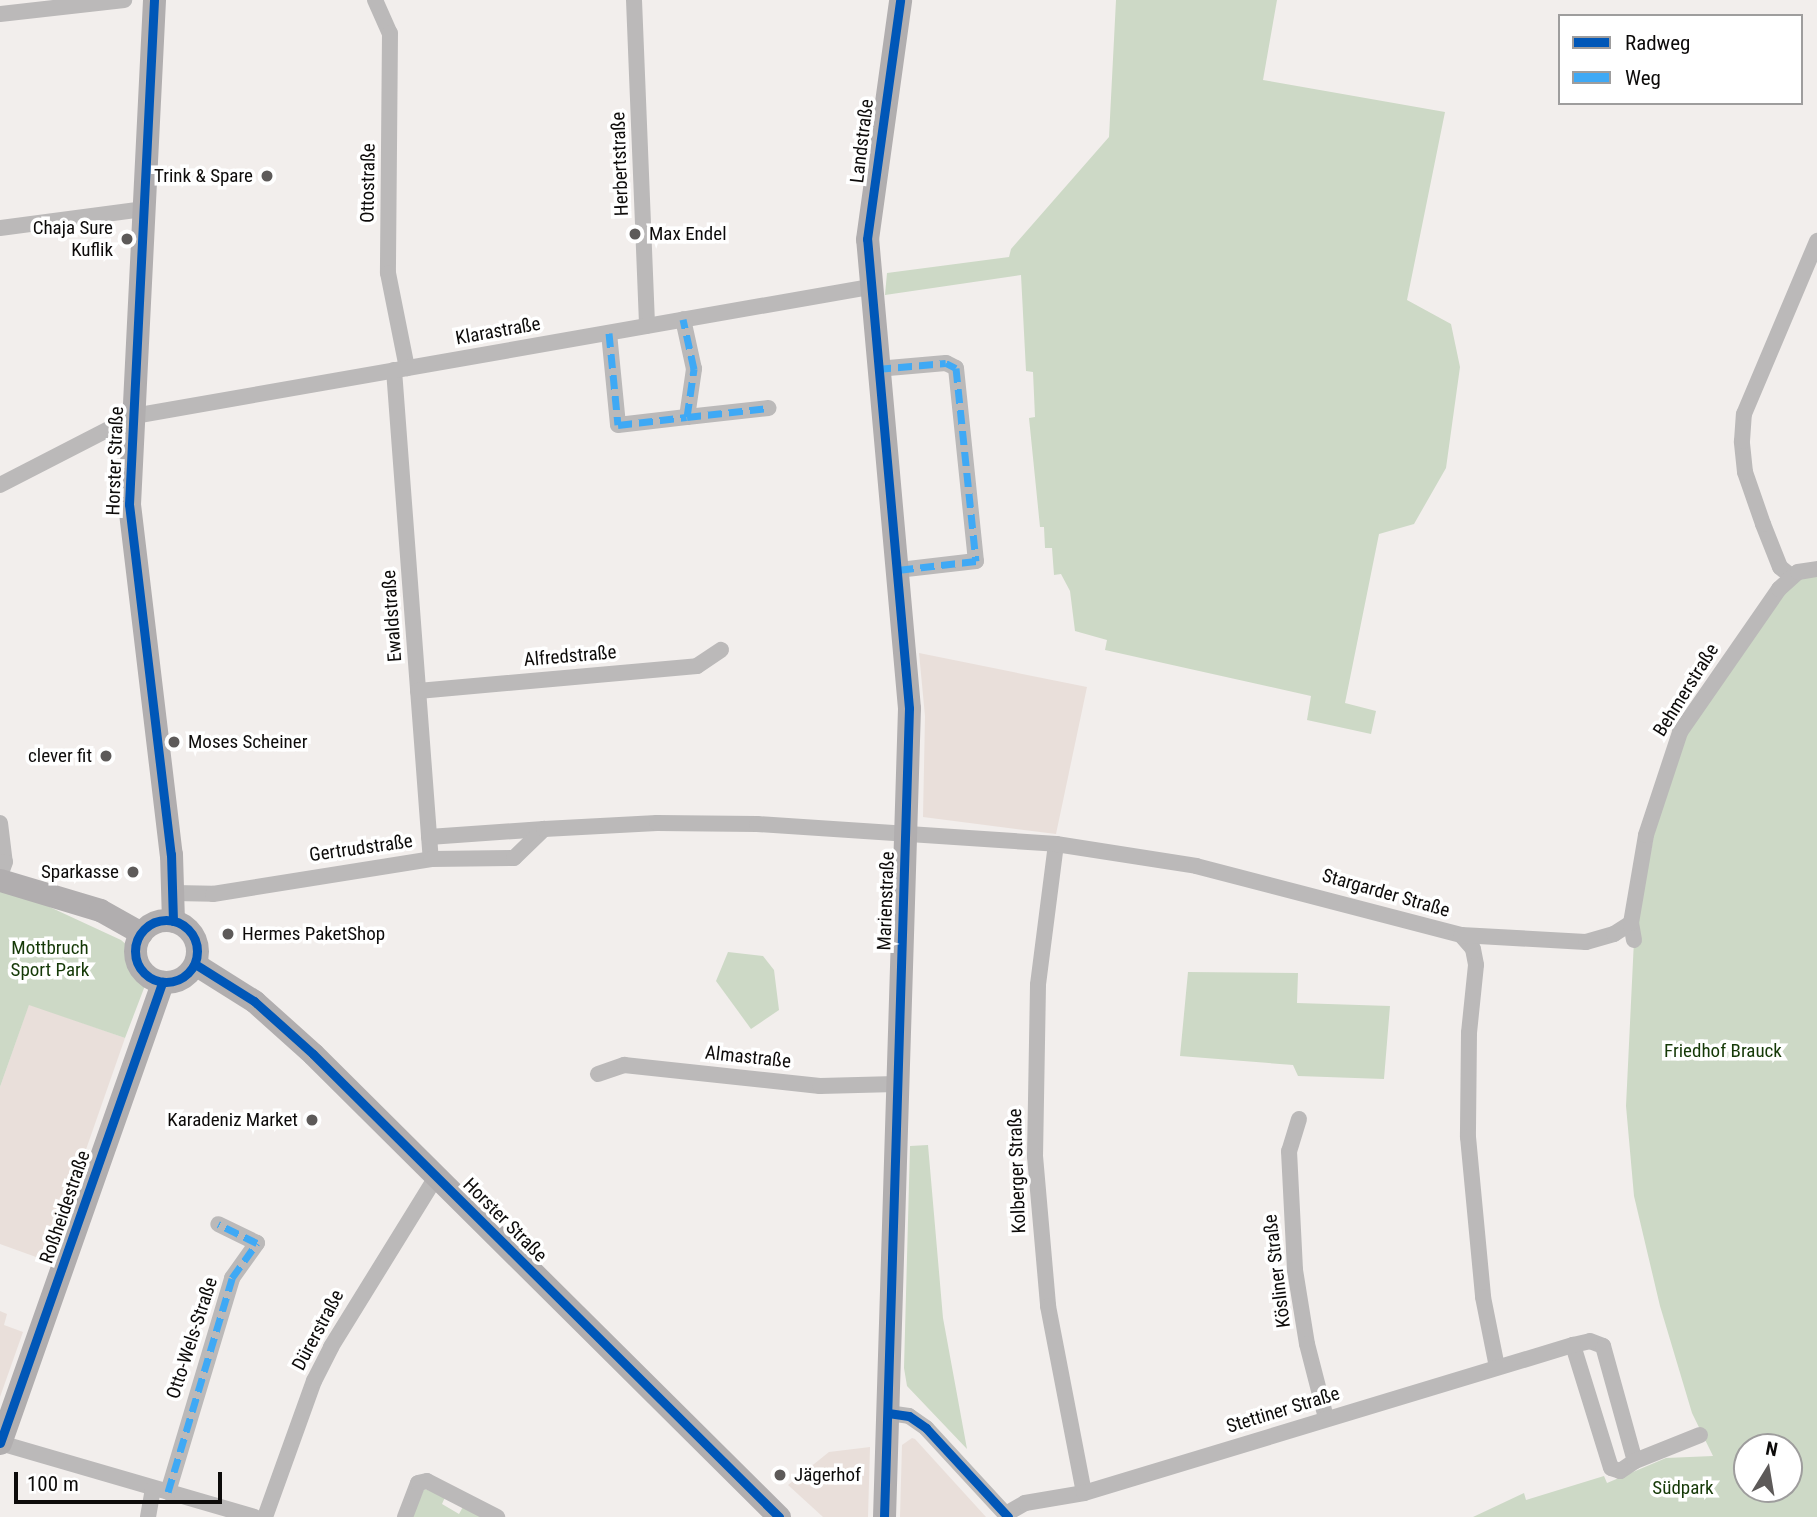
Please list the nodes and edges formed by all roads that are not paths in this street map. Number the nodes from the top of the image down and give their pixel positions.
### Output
1 (124, 0) edge
2 (154, 0) edge
3 (375, 0) edge
4 (634, 0) edge
5 (900, 0) edge
6 (0, 13) edge
7 (145, 209) junction
8 (0, 228) edge
9 (1817, 241) edge
10 (869, 287) junction
11 (683, 320) junction
12 (647, 326) junction
13 (609, 332) junction
14 (401, 369) junction
15 (877, 369) junction
16 (769, 408) dead end
17 (134, 416) junction
18 (687, 417) junction
19 (0, 485) edge
20 (1817, 569) edge
21 (898, 570) junction
22 (1791, 576) junction
23 (721, 650) dead end
24 (418, 691) junction
25 (0, 823) edge
26 (544, 830) junction
27 (906, 832) junction
28 (429, 837) junction
29 (1055, 844) junction
30 (431, 859) junction
31 (0, 878) edge
32 (174, 893) junction
33 (173, 921) junction
34 (1631, 923) junction
35 (1461, 936) junction
36 (138, 940) junction
37 (1634, 940) dead end
38 (195, 964) junction
39 (162, 982) junction
40 (598, 1074) dead end
41 (895, 1084) junction
42 (1299, 1119) dead end
43 (436, 1177) junction
44 (218, 1224) dead end
45 (1573, 1345) junction
46 (1497, 1367) junction
47 (888, 1413) junction
48 (1325, 1418) junction
49 (1700, 1435) dead end
50 (0, 1443) edge
51 (1635, 1461) junction
52 (161, 1490) junction
53 (1084, 1493) junction
54 (771, 1514) edge
55 (1007, 1516) edge
56 (148, 1517) edge
57 (254, 1517) edge
58 (265, 1517) edge
59 (405, 1517) edge
60 (497, 1517) edge
61 (884, 1517) edge

1 - 6 street
2 - 7 street, Horster Straße
3 - 14 street, Ottostraße
4 - 12 street, Herbertstraße
5 - 10 street, Landstraße
7 - 8 street
7 - 17 street, Horster Straße
9 - 22 street
10 - 11 street, Klarastraße
10 - 15 street, Marienstraße
11 - 12 street, Klarastraße
11 - 18 street
12 - 13 street, Klarastraße
13 - 14 street, Klarastraße
13 - 18 street
14 - 17 street, Klarastraße
14 - 24 street, Ewaldstraße
15 - 21 street, Marienstraße
15 - 21 street
16 - 18 street
17 - 19 street, Klarastraße
17 - 32 street, Horster Straße
20 - 22 street
21 - 27 street, Marienstraße
22 - 34 street, Behmerstraße
23 - 24 street, Alfredstraße
24 - 28 street, Ewaldstraße
25 - 31 street
26 - 27 street, Gertrudstraße
26 - 28 street, Gertrudstraße
26 - 30 street, Gertrudstraße
27 - 29 street, Stargarder Straße
27 - 41 street, Marienstraße
28 - 30 street, Ewaldstraße
29 - 35 street, Stargarder Straße
29 - 53 street, Kolberger Straße
30 - 32 street, Gertrudstraße
31 - 36 street
32 - 33 street, Horster Straße
33 - 36 street
33 - 38 street
34 - 35 street
34 - 37 street, Behmerstraße
35 - 46 street, Stargarder Straße
36 - 39 street
38 - 39 street
38 - 43 street, Horster Straße
39 - 50 street, Roßheidestraße
40 - 41 street, Almastraße
41 - 47 street, Marienstraße
42 - 48 street, Kösliner Straße
43 - 54 street, Horster Straße
43 - 58 street, Dürerstraße
44 - 52 street, Otto-Wels-Straße
45 - 46 street, Stettiner Straße
45 - 51 street, Stettiner Straße
45 - 51 street
46 - 48 street, Stettiner Straße
47 - 55 street
47 - 61 street, Marienstraße
48 - 53 street, Stettiner Straße
49 - 51 street
50 - 52 street
52 - 56 street
52 - 57 street
53 - 55 street, Stettiner Straße
59 - 60 street

